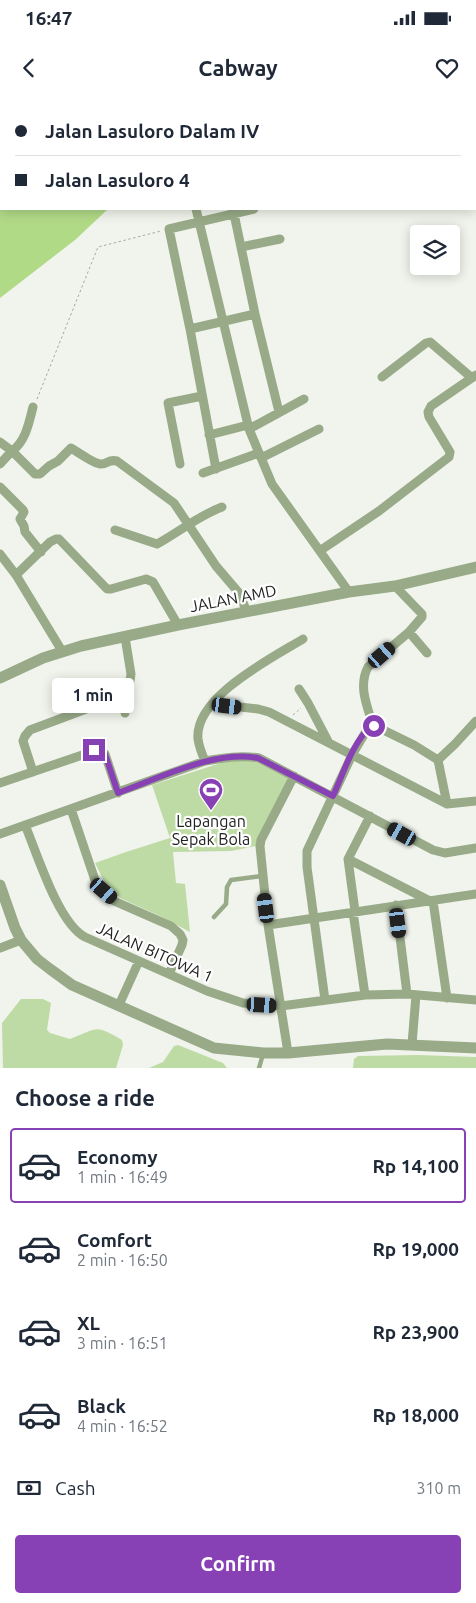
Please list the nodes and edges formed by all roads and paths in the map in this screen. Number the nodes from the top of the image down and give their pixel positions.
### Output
1 (196, 210) edge
2 (234, 211) edge
3 (199, 222) junction
4 (168, 229) junction
5 (280, 239) dead end
6 (241, 247) junction
7 (255, 314) junction
8 (223, 321) junction
9 (190, 328) junction
10 (382, 377) dead end
11 (474, 377) edge
12 (202, 396) junction
13 (304, 399) dead end
14 (34, 407) joint
15 (279, 412) junction
16 (249, 427) junction
17 (319, 429) dead end
18 (209, 435) junction
19 (0, 442) edge
20 (12, 452) junction
21 (260, 455) junction
22 (0, 464) edge
23 (180, 464) dead end
24 (216, 469) junction
25 (203, 473) dead end
26 (0, 487) edge
27 (222, 507) dead end
28 (187, 524) junction
29 (115, 530) dead end
30 (321, 550) junction
31 (41, 552) junction
32 (1, 558) edge
33 (476, 567) edge
34 (16, 575) junction
35 (395, 586) junction
36 (349, 592) junction
37 (248, 612) junction
38 (178, 625) junction
39 (408, 632) junction
40 (125, 637) junction
41 (302, 639) dead end
42 (62, 651) junction
43 (427, 653) dead end
44 (0, 678) edge
45 (299, 689) dead end
46 (127, 696) junction
47 (308, 702) junction
48 (212, 704) junction
49 (126, 713) dead end
50 (287, 720) junction
51 (476, 721) edge
52 (372, 726) junction
53 (329, 743) junction
54 (352, 755) junction
55 (438, 760) junction
56 (205, 762) junction
57 (33, 772) junction
58 (294, 776) junction
59 (0, 783) edge
60 (118, 793) junction
61 (333, 796) junction
62 (476, 801) edge
63 (447, 804) junction
64 (71, 809) junction
65 (370, 816) junction
66 (25, 825) junction
67 (0, 834) edge
68 (476, 848) edge
69 (348, 859) junction
70 (262, 876) junction
71 (0, 884) edge
72 (476, 894) edge
73 (431, 901) junction
74 (396, 905) junction
75 (354, 912) junction
76 (214, 917) dead end
77 (313, 918) junction
78 (268, 925) junction
79 (21, 940) junction
80 (0, 948) edge
81 (139, 961) junction
82 (169, 974) junction
83 (411, 994) junction
84 (365, 995) junction
85 (447, 998) junction
86 (325, 1000) junction
87 (476, 1000) edge
88 (119, 1005) junction
89 (281, 1006) junction
90 (412, 1044) junction
91 (476, 1048) edge
92 (263, 1053) junction
93 (288, 1053) junction
94 (259, 1068) edge

1 - 3 street
2 - 3 street
2 - 6 street
3 - 4 street
3 - 8 street
4 - 9 street
4 - 14 path
5 - 6 street
6 - 7 street
7 - 8 street
7 - 15 street
8 - 9 street
8 - 16 street
9 - 12 street
10 - 11 street
11 - 30 street
12 - 18 street
12 - 23 street
13 - 15 street
14 - 20 street
15 - 16 street
16 - 18 street
16 - 21 street
17 - 21 street
18 - 24 street
19 - 20 street
20 - 22 street
20 - 28 street
21 - 24 street
21 - 30 street
24 - 25 street
26 - 31 street
27 - 28 street
28 - 29 street
28 - 37 street
30 - 36 street
31 - 34 street
31 - 38 street
32 - 34 street
33 - 35 street, JALAN AMD
34 - 42 street
35 - 36 street, JALAN AMD
35 - 39 street
36 - 37 street, JALAN AMD
37 - 38 street, JALAN AMD
38 - 40 street, JALAN AMD
39 - 43 street
39 - 52 street
40 - 42 street, JALAN AMD
40 - 46 street
41 - 48 street
42 - 44 street, JALAN AMD
45 - 47 street
46 - 49 street
46 - 57 street
47 - 50 path
47 - 53 street
48 - 50 street
48 - 56 street
50 - 53 street
51 - 55 street
52 - 54 street
52 - 55 street
53 - 54 street
54 - 61 street
54 - 63 street
55 - 63 street
56 - 58 street
56 - 60 street
57 - 59 street
57 - 60 street
58 - 61 street
58 - 70 street
60 - 64 street
61 - 65 street
61 - 77 street
62 - 63 street
64 - 66 street
64 - 82 street
65 - 68 street
65 - 69 street
66 - 67 street
66 - 81 street, JALAN BITOWA 1
69 - 73 street
69 - 75 street
70 - 76 lane
70 - 78 street
71 - 79 street
72 - 73 street
73 - 74 street
73 - 85 street
74 - 75 street
74 - 83 street
75 - 77 street
75 - 84 street
77 - 78 street
77 - 86 street
78 - 89 street
79 - 80 street
79 - 88 street
81 - 82 street, JALAN BITOWA 1
81 - 88 street
82 - 89 street, JALAN BITOWA 1
83 - 84 street, JALAN BITOWA 1
83 - 85 street, JALAN BITOWA 1
83 - 90 street
84 - 86 street, JALAN BITOWA 1
85 - 87 street, JALAN BITOWA 1
86 - 89 street, JALAN BITOWA 1
88 - 92 street
89 - 93 street
90 - 91 street
90 - 93 street
92 - 93 street
92 - 94 lane

